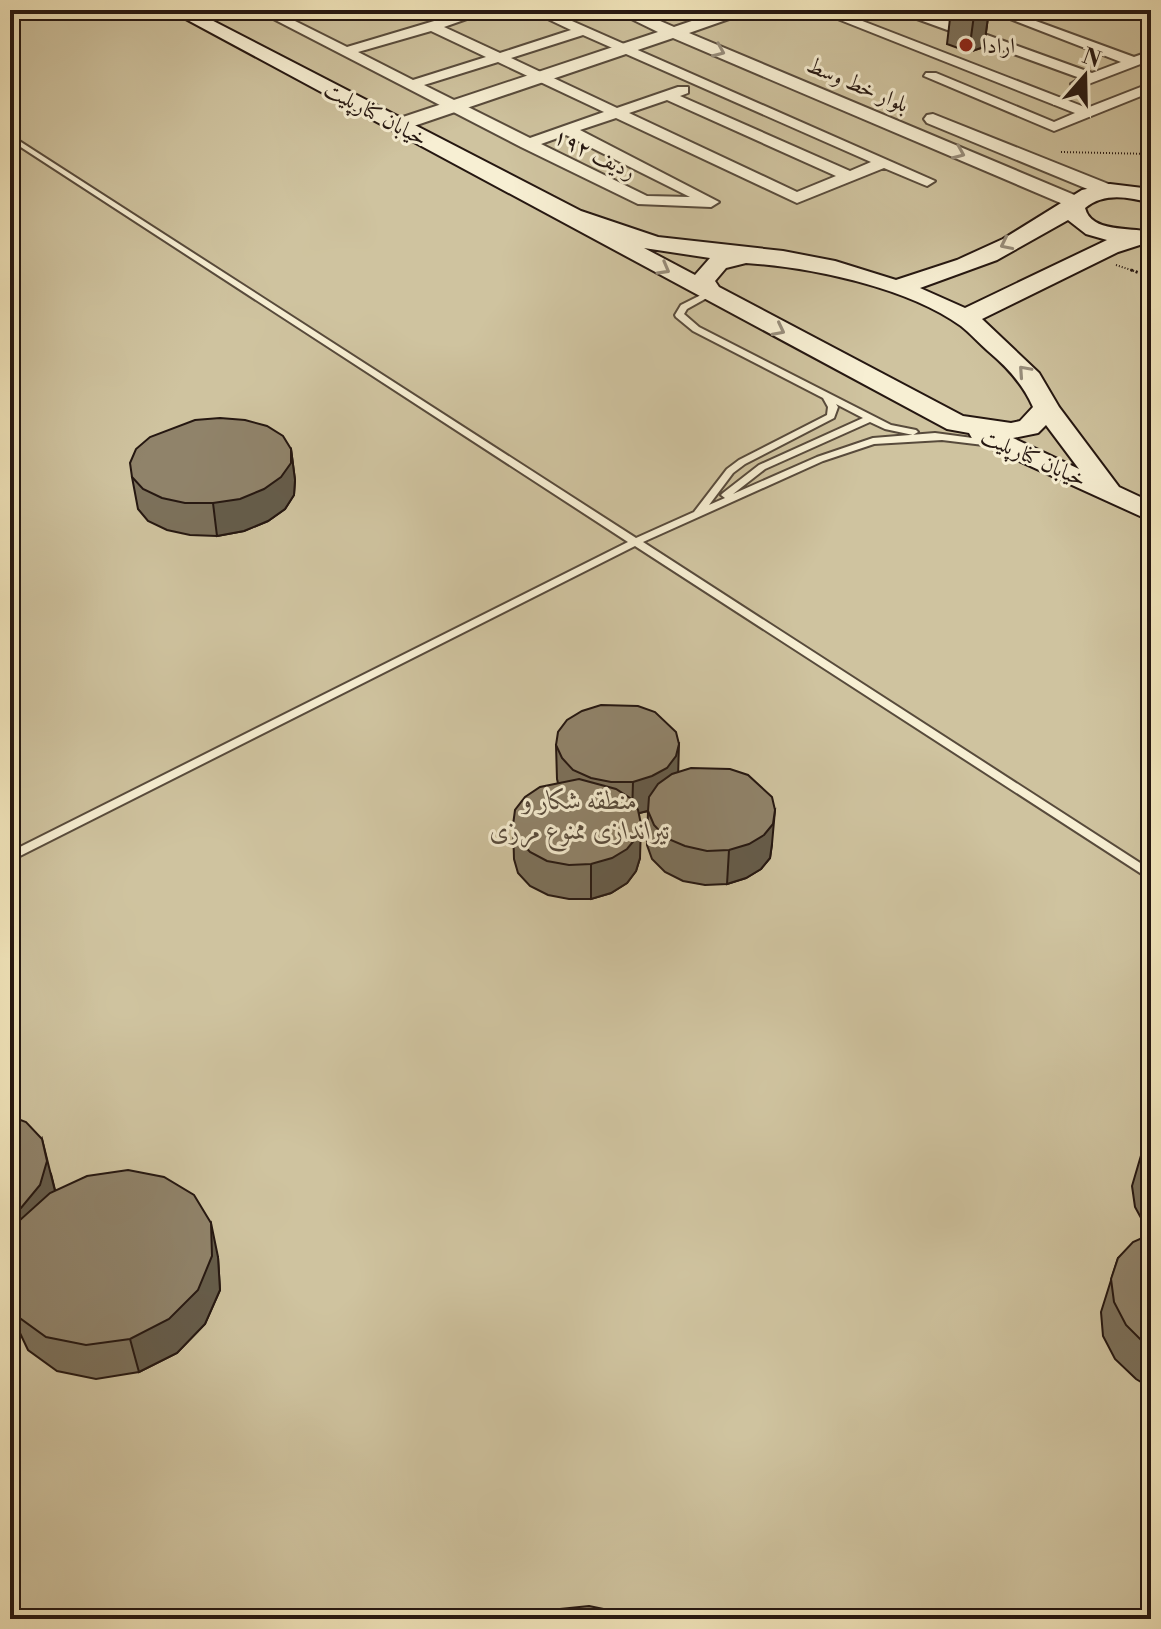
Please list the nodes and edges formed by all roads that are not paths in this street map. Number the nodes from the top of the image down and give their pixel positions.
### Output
1 (178, 10) edge
2 (263, 10) edge
3 (485, 10) edge
4 (536, 10) edge
5 (621, 10) edge
6 (665, 10) edge
7 (740, 10) edge
8 (994, 10) edge
9 (831, 11) edge
10 (914, 11) edge
11 (896, 17) dead end
12 (882, 22) dead end
13 (698, 23) junction
14 (432, 26) junction
15 (867, 27) junction
16 (583, 31) junction
17 (673, 31) junction
18 (626, 48) junction
19 (345, 52) junction
20 (1151, 55) edge
21 (499, 57) junction
22 (782, 58) dead end
23 (1134, 62) junction
24 (931, 76) dead end
25 (541, 77) junction
26 (1092, 78) junction
27 (704, 82) junction
28 (410, 85) junction
29 (1151, 87) edge
30 (667, 95) junction
31 (1046, 97) junction
32 (452, 106) junction
33 (618, 113) junction
34 (1087, 113) junction
35 (921, 115) dead end
36 (398, 125) junction
37 (567, 130) junction
38 (10, 137) edge
39 (526, 144) junction
40 (884, 162) junction
41 (849, 176) junction
42 (927, 181) dead end
43 (1151, 182) edge
44 (1117, 191) junction
45 (1151, 196) edge
46 (1075, 204) junction
47 (573, 216) junction
48 (1148, 237) edge
49 (739, 254) junction
50 (896, 287) junction
51 (710, 294) junction
52 (965, 318) junction
53 (827, 396) junction
54 (1047, 408) junction
55 (871, 418) junction
56 (949, 430) junction
57 (1111, 493) junction
58 (1151, 513) edge
59 (696, 515) junction
60 (635, 542) junction
61 (10, 857) edge
62 (1151, 876) edge

1 - 36 main road, خیابان کنارپلیت
2 - 19 street, ردیف ۱۹۲
3 - 14 street
4 - 16 street
5 - 17 street, بلوار خط وسط
6 - 13 street, بلوار خط وسط
7 - 13 street
8 - 23 street
9 - 15 street
10 - 11 street
10 - 26 street
12 - 15 street
13 - 17 street
13 - 22 street, بلوار خط وسط
14 - 19 street
14 - 21 street
15 - 31 street
16 - 18 street
16 - 21 street
17 - 18 street
17 -> 46 street, بلوار خط وسط
18 - 25 street
18 - 27 street
19 - 28 street, ردیف ۱۹۲
20 - 23 street
21 - 25 street
21 - 28 street
23 - 26 street
24 - 34 street
25 - 32 street
25 - 33 street
26 - 31 street
27 - 30 street
27 - 40 street
28 - 32 street, ردیف ۱۹۲
29 - 34 street
30 - 33 street
30 - 41 street
31 - 34 street
32 - 36 street
32 - 39 street, ردیف ۱۹۲
33 - 37 street
33 - 41 street
35 - 44 street, بلوار خط وسط
36 - 47 main road, خیابان کنارپلیت
37 - 39 street
37 - 39 street, ردیف ۱۹۲
38 - 60 lane
40 - 41 street
40 - 42 street
43 - 44 main road
44 - 45 main road
44 - 46 main road
46 - 48 main road
46 -> 50 main road
47 - 49 main road, خیابان کنارپلیت
47 -> 51 main road, خیابان کنارپلیت
48 - 52 main road
49 - 50 main road, خیابان کنارپلیت
49 - 51 main road
50 - 52 main road, خیابان کنارپلیت
51 - 53 lane
51 -> 56 main road, خیابان کنارپلیت
54 -> 52 main road, خیابان کنارپلیت
53 - 55 lane
53 - 59 lane
54 - 56 main road
54 - 57 main road, خیابان کنارپلیت
55 - 56 lane
55 - 59 lane
56 - 57 main road, خیابان کنارپلیت
56 - 59 lane
57 - 58 main road, خیابان کنارپلیت
59 - 60 lane
60 - 61 lane
60 - 62 lane

